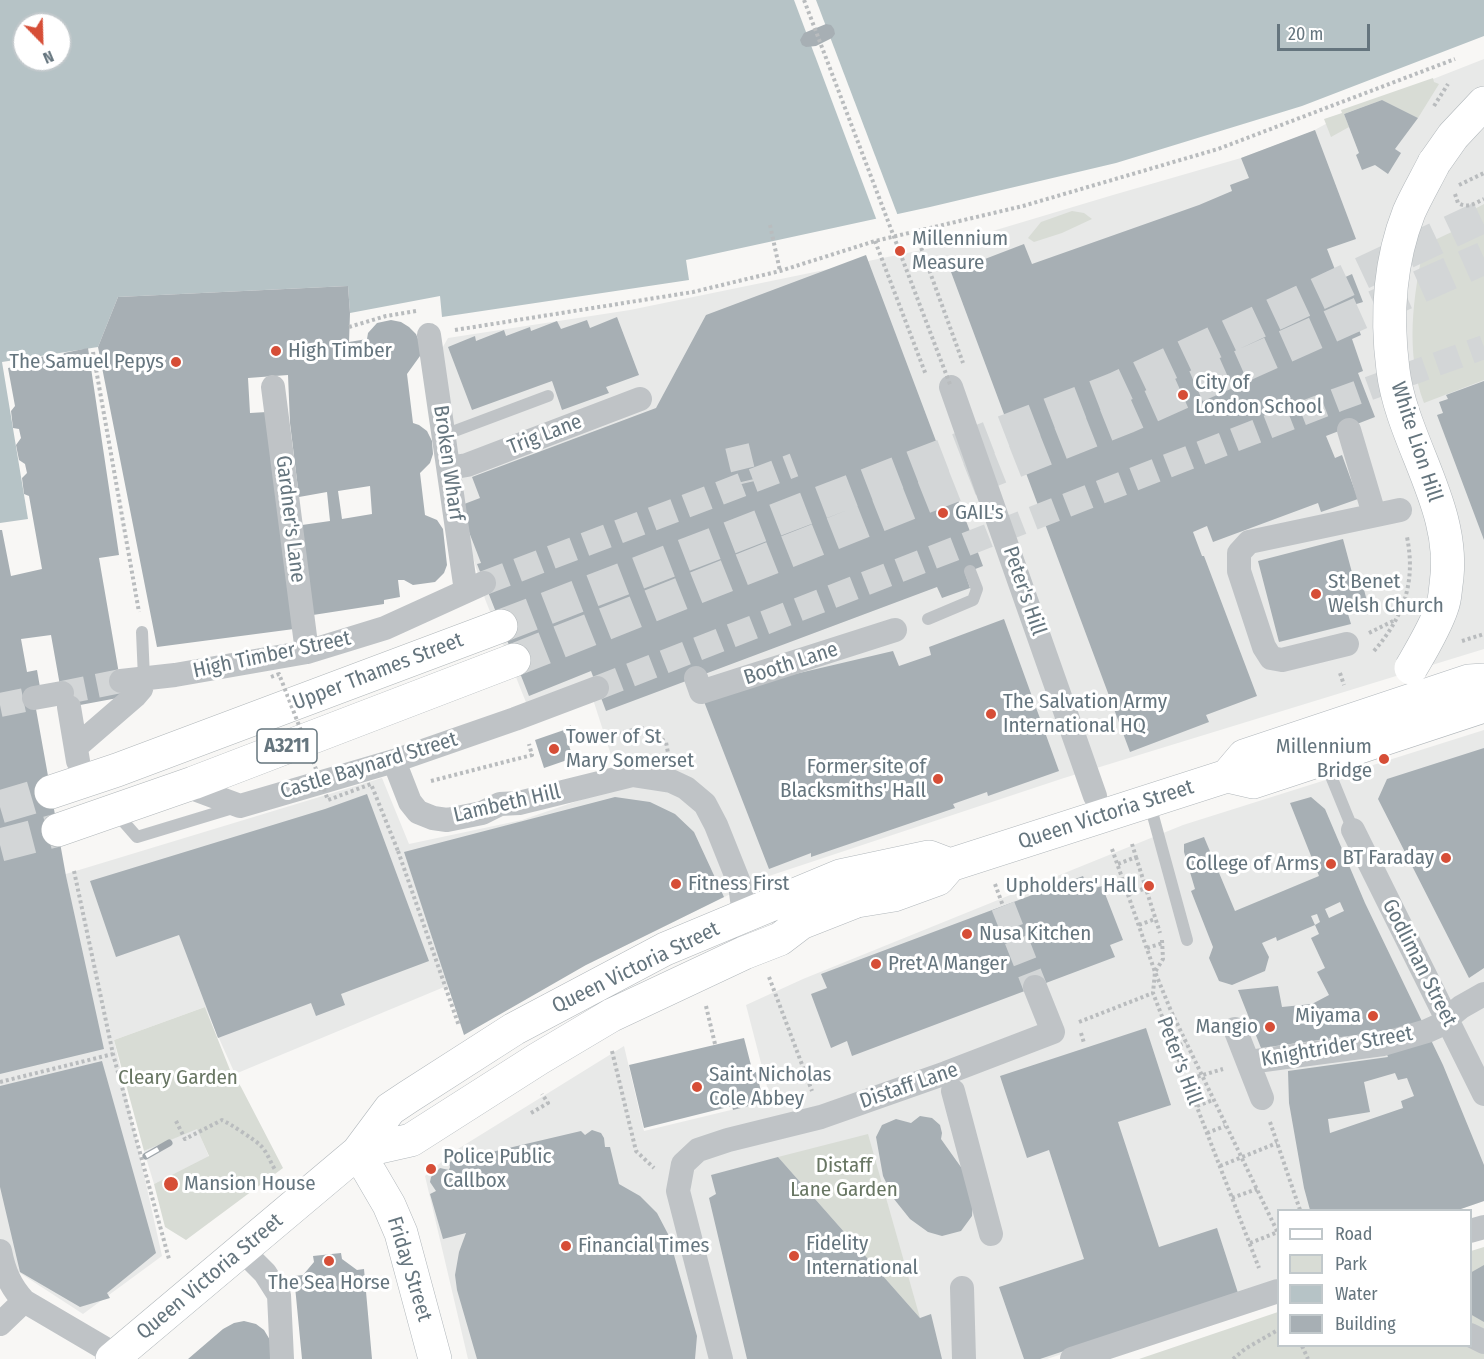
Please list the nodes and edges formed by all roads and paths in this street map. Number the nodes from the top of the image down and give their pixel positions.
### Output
1 (804, 0) edge
2 (1455, 59) dead end
3 (1484, 103) edge
4 (1484, 173) edge
5 (1484, 199) edge
6 (770, 225) dead end
7 (915, 231) junction
8 (875, 241) junction
9 (780, 271) junction
10 (349, 327) dead end
11 (429, 335) junction
12 (93, 352) dead end
13 (964, 366) dead end
14 (940, 385) junction
15 (273, 387) dead end
16 (548, 396) dead end
17 (640, 399) dead end
18 (1349, 430) dead end
19 (444, 435) junction
20 (449, 468) junction
21 (1400, 510) joint
22 (1374, 514) junction
23 (970, 571) dead end
24 (475, 587) joint
25 (928, 618) dead end
26 (501, 626) tunnel mouth
27 (895, 630) dead end
28 (142, 632) joint
29 (1484, 633) edge
30 (1461, 641) dead end
31 (1347, 644) dead end
32 (1373, 651) dead end
33 (307, 652) junction
34 (514, 660) tunnel mouth
35 (270, 676) dead end
36 (133, 680) junction
37 (1484, 680) edge
38 (597, 688) tunnel mouth
39 (697, 690) dead end
40 (34, 698) tunnel mouth
41 (1484, 706) edge
42 (1373, 713) junction
43 (558, 727) dead end
44 (527, 737) dead end
45 (1319, 746) junction
46 (76, 747) junction
47 (394, 761) junction
48 (669, 763) dead end
49 (193, 783) junction
50 (424, 783) dead end
51 (66, 787) joint
52 (1095, 796) dead end
53 (1149, 800) junction
54 (240, 806) junction
55 (113, 810) junction
56 (58, 830) tunnel mouth
57 (1353, 830) joint
58 (1132, 844) dead end
59 (1112, 849) dead end
60 (1136, 857) junction
61 (950, 864) junction
62 (1118, 864) junction
63 (74, 871) dead end
64 (993, 879) dead end
65 (1146, 888) junction
66 (1128, 894) junction
67 (1004, 906) tunnel mouth
68 (744, 915) junction
69 (1155, 919) junction
70 (1139, 925) junction
71 (1186, 940) dead end
72 (1163, 943) junction
73 (1147, 948) junction
74 (1155, 972) junction
75 (770, 980) dead end
76 (1035, 987) tunnel mouth
77 (1153, 993) junction
78 (1484, 994) edge
79 (707, 1011) dead end
80 (1447, 1018) junction
81 (1235, 1029) dead end
82 (460, 1030) dead end
83 (1053, 1032) junction
84 (1186, 1043) junction
85 (715, 1044) dead end
86 (612, 1047) dead end
87 (1174, 1047) junction
88 (113, 1054) junction
89 (1249, 1062) junction
90 (1225, 1068) dead end
91 (1203, 1074) junction
92 (1186, 1080) junction
93 (0, 1082) edge
94 (953, 1091) dead end
95 (1484, 1094) edge
96 (544, 1097) dead end
97 (814, 1097) dead end
98 (1262, 1098) joint
99 (1213, 1100) junction
100 (1197, 1106) junction
101 (531, 1113) dead end
102 (176, 1121) dead end
103 (1225, 1126) junction
104 (1207, 1133) junction
105 (1277, 1143) junction
106 (358, 1152) junction
107 (1241, 1157) junction
108 (1220, 1166) junction
109 (276, 1172) dead end
110 (659, 1173) dead end
111 (1257, 1189) junction
112 (1232, 1198) junction
113 (1300, 1209) edge
114 (1277, 1230) edge
115 (1277, 1232) edge
116 (991, 1234) dead end
117 (1250, 1243) junction
118 (242, 1250) junction
119 (0, 1251) edge
120 (169, 1259) dead end
121 (1260, 1270) dead end
122 (962, 1288) dead end
123 (1277, 1291) edge
124 (24, 1301) junction
125 (0, 1324) edge
126 (1277, 1331) edge
127 (114, 1357) edge
128 (282, 1359) edge
129 (435, 1359) edge
130 (721, 1359) edge
131 (964, 1359) edge
132 (1072, 1359) edge
133 (1233, 1359) edge

1 - 14 path, bridge
2 - 7 path
3 - 42 street, White Lion Hill, bridge
4 - 5 path
6 - 9 path
7 - 8 path
7 - 13 path
8 - 9 path
8 - 14 path
9 - 11 path
10 - 11 path
11 - 19 street, Broken Wharf
12 - 28 path
14 - 52 street, Peter's Hill
15 - 33 street, Gardner's Lane
16 - 19 lane
17 - 20 street, Trig Lane
18 - 22 street
19 - 20 street, Broken Wharf
20 - 24 street, Broken Wharf
21 - 22 street
21 - 32 path
22 - 31 street
23 - 25 lane
24 - 33 street, High Timber Street
26 - 51 street, Upper Thames Street / A3211
27 - 39 street, Booth Lane
28 - 36 lane
29 - 30 path
33 - 36 street, High Timber Street
34 - 49 street, Upper Thames Street / A3211
35 - 82 path, bridge
36 - 46 street
37 - 42 street, Queen Victoria Street
38 - 47 street, Castle Baynard Street
40 - 46 street
41 - 45 street, Queen Victoria Street
42 - 45 street, Queen Victoria Street
43 - 48 path
44 - 50 path
45 - 53 street, Queen Victoria Street
45 - 57 lane, Godliman Street
46 - 51 street
47 - 54 street, Castle Baynard Street
47 - 68 street, Lambeth Hill
49 - 54 street
49 - 55 street, Upper Thames Street / A3211
53 - 61 street, Queen Victoria Street
53 - 71 lane
54 - 55 lane, Castle Baynard Street
55 - 56 street, Upper Thames Street / A3211
57 - 80 street, Godliman Street
58 - 60 path
59 - 62 path, Peter's Hill
60 - 62 path
60 - 65 path
61 - 68 street, Queen Victoria Street
61 - 106 street, Queen Victoria Street
62 - 66 path, Peter's Hill
63 - 88 path
64 - 67 path
65 - 66 path
65 - 69 path
66 - 70 path, Peter's Hill
68 - 106 street, Queen Victoria Street
69 - 70 path
69 - 72 path
70 - 73 path, Peter's Hill
72 - 73 path
72 - 74 path
73 - 74 path, Peter's Hill
74 - 77 path, Peter's Hill
74 - 84 path
75 - 97 path
76 - 83 street
77 - 83 path
77 - 87 path, Peter's Hill
78 - 80 street, Knightrider Street
79 - 85 path
80 - 89 street, Knightrider Street
80 - 95 street, Godliman Street
81 - 89 street
83 - 130 street, Distaff Lane
84 - 87 path
84 - 91 path
86 - 110 path
87 - 92 path, Peter's Hill
88 - 93 path
88 - 120 path
89 - 98 street
90 - 91 path
91 - 92 path
91 - 99 path
92 - 100 path, Peter's Hill
94 - 116 street
96 - 101 path
98 - 105 path
99 - 100 path
99 - 103 path
100 - 104 path, Peter's Hill
102 - 109 path
103 - 104 path
103 - 107 path
104 - 108 path, Peter's Hill
105 - 107 path
105 - 113 path
106 - 118 street, Queen Victoria Street
106 - 129 street, Friday Street
107 - 108 path
107 - 111 path
108 - 112 path, Peter's Hill
111 - 112 path
111 - 114 path
112 - 117 path, Peter's Hill
115 - 117 path
117 - 121 path, Peter's Hill
118 - 127 street, Queen Victoria Street
118 - 128 street
119 - 124 street
122 - 131 street
123 - 132 street
124 - 125 street
124 - 127 street, Queen Victoria Street
126 - 133 path

